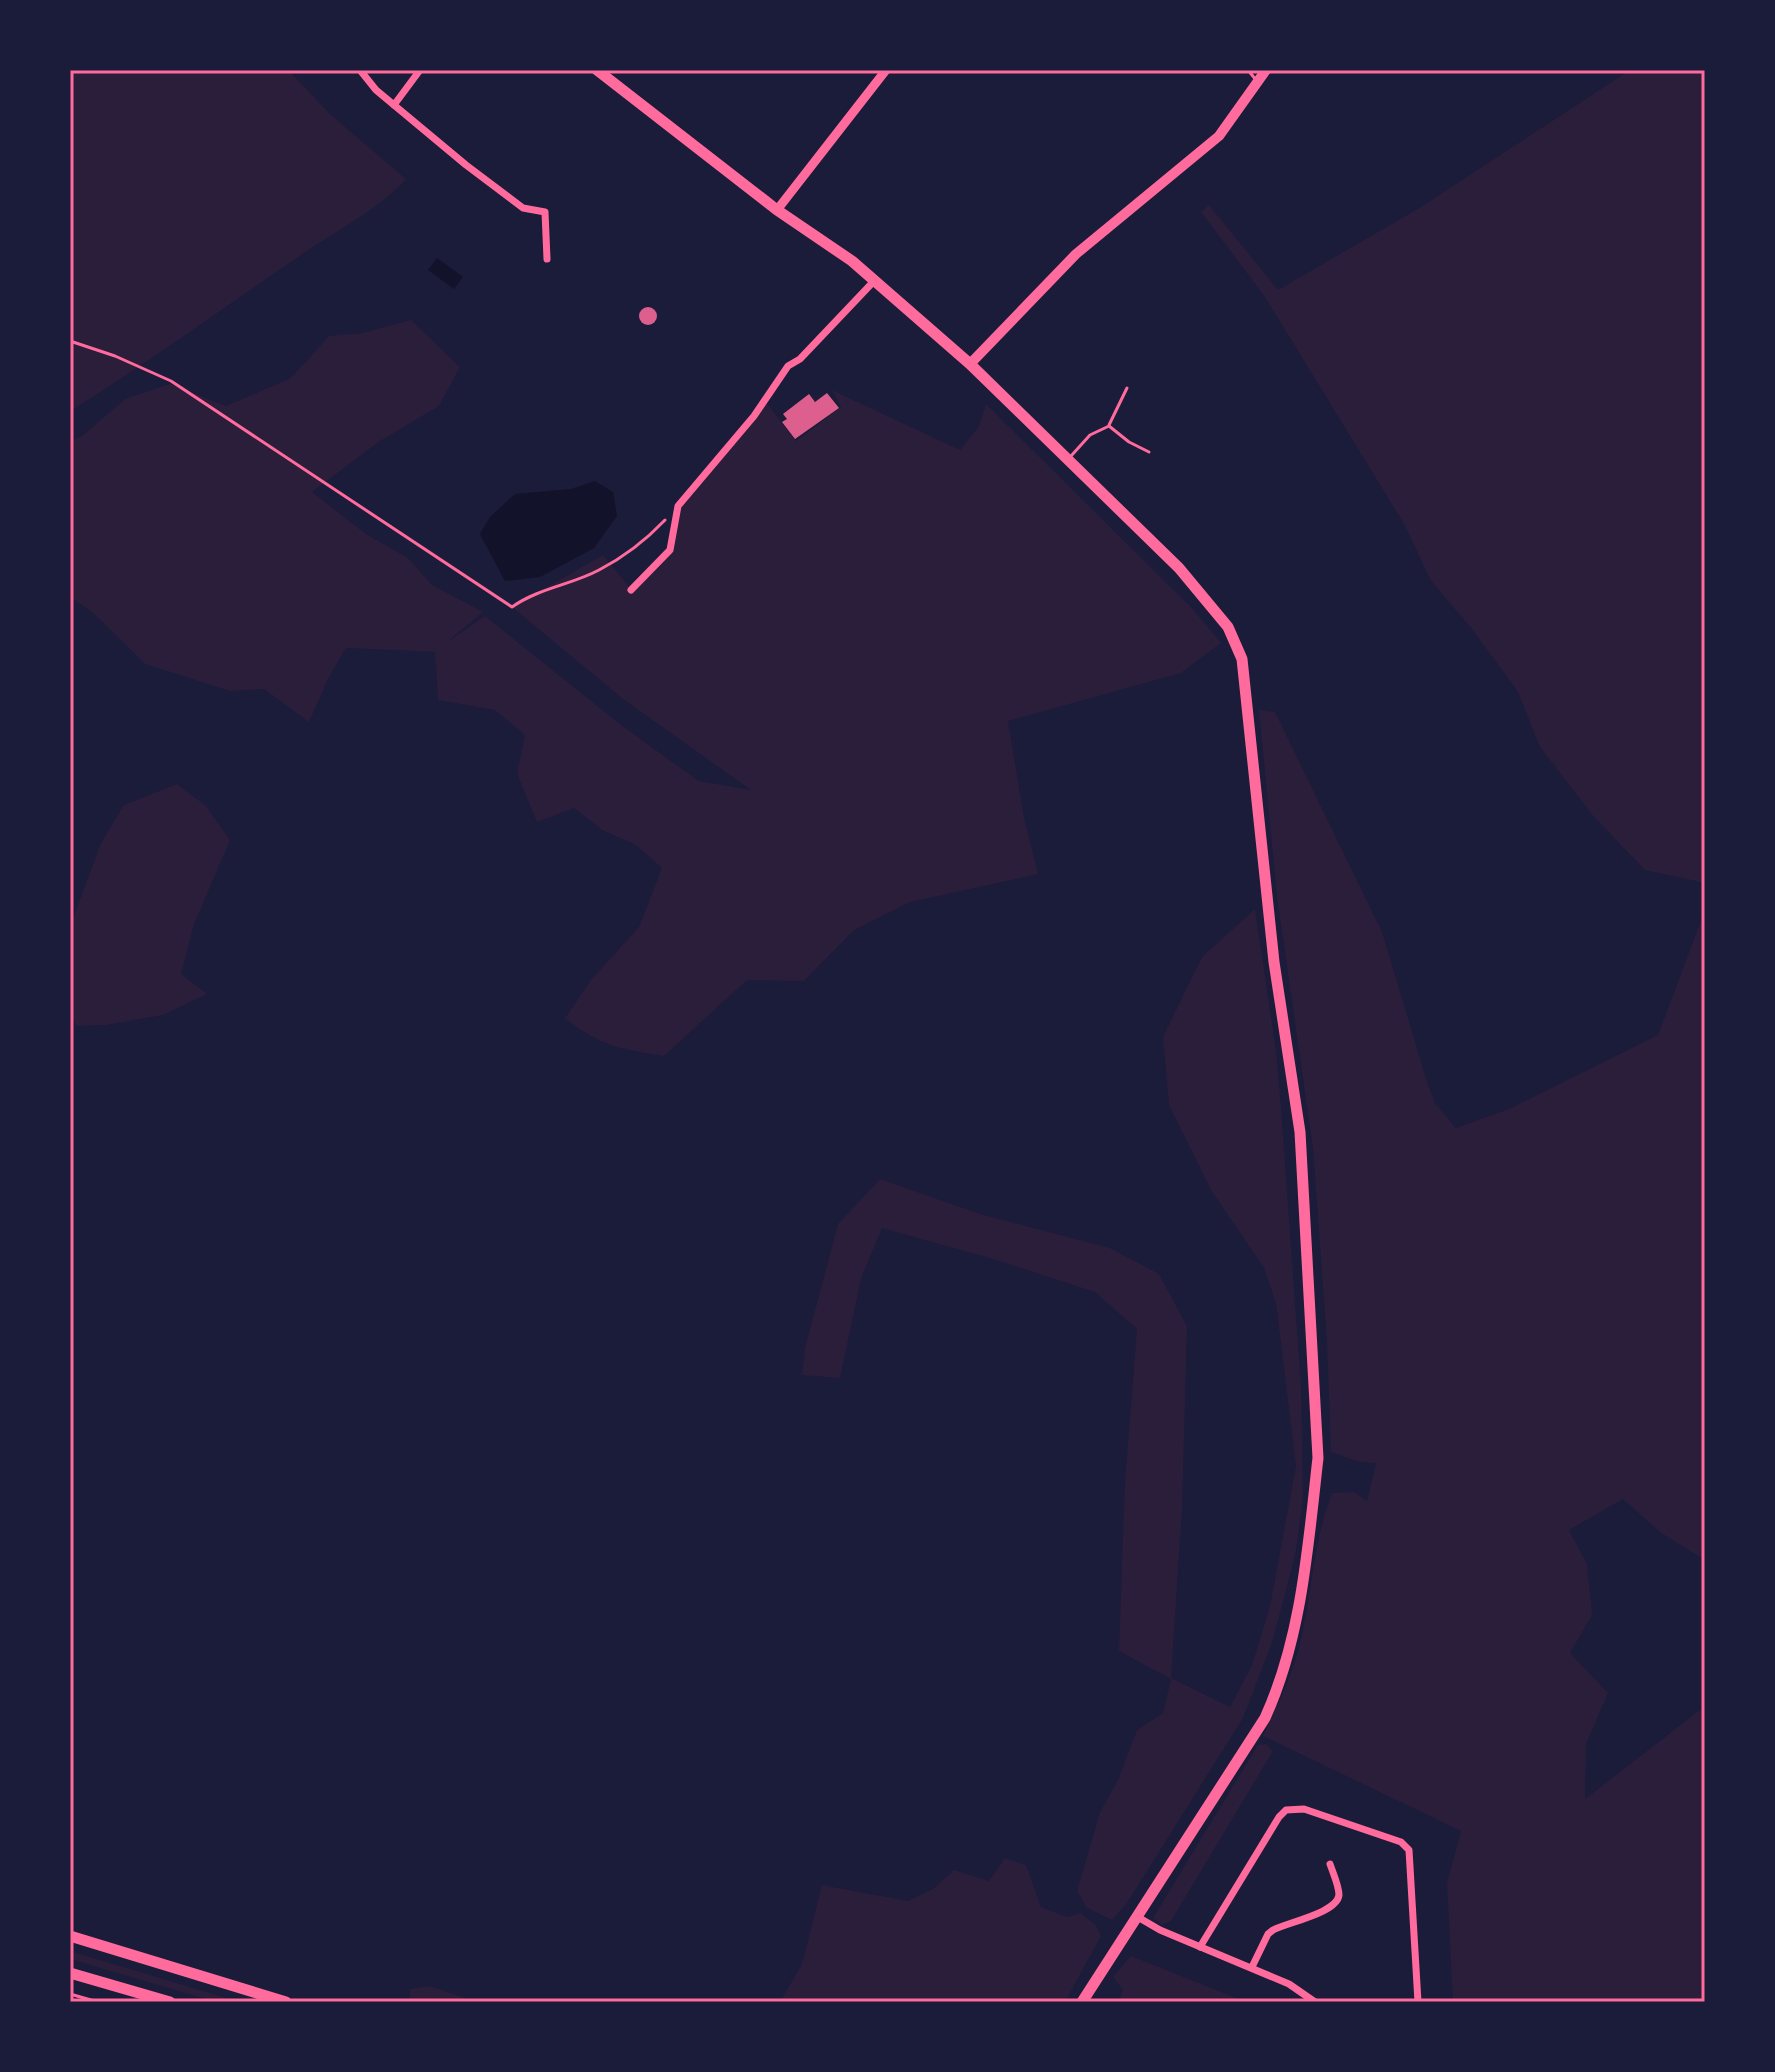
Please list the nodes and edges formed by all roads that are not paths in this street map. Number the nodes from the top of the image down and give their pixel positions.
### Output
1 (360, 70) edge
2 (420, 70) edge
3 (597, 70) edge
4 (886, 70) edge
5 (1248, 70) edge
6 (1266, 70) edge
7 (1258, 83) junction
8 (394, 105) junction
9 (777, 210) junction
10 (547, 259) dead end
11 (875, 280) junction
12 (970, 364) junction
13 (1127, 388) dead end
14 (1109, 426) junction
15 (1149, 452) dead end
16 (1068, 459) junction
17 (631, 590) dead end
18 (1330, 1864) dead end
19 (1136, 1916) junction
20 (70, 1936) edge
21 (1200, 1947) junction
22 (1252, 1967) junction
23 (70, 1973) edge
24 (1310, 2001) edge
25 (170, 2002) edge
26 (286, 2002) edge
27 (1082, 2002) edge
28 (1418, 2002) edge

1 - 8 street
2 - 8 street
3 - 9 main road
4 - 9 street
5 - 7 lane
6 - 7 main road
7 - 12 main road
8 - 10 street
9 - 11 main road
11 - 12 main road
11 - 17 street
12 - 16 main road
13 - 14 lane
14 - 15 lane
14 - 16 lane
16 - 19 main road
18 - 22 street
19 - 21 street
19 - 27 main road
20 - 26 main road
21 - 22 street
21 - 28 street
22 - 24 street
23 - 25 main road

